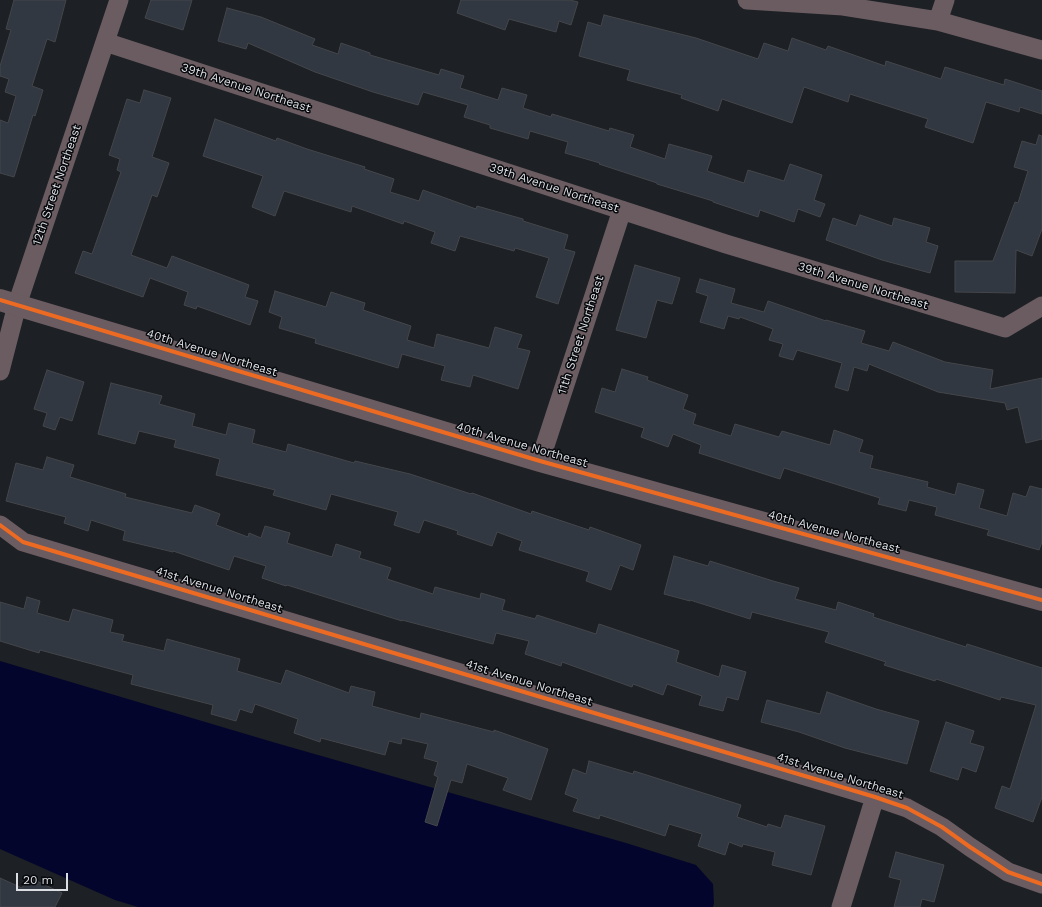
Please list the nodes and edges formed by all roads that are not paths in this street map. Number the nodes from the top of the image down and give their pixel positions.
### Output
1 (119, 0) edge
2 (747, 0) edge
3 (944, 0) edge
4 (938, 21) junction
5 (106, 42) junction
6 (1042, 50) edge
7 (622, 210) junction
8 (8, 302) edge
9 (1042, 306) edge
10 (0, 371) edge
11 (540, 461) junction
12 (0, 525) edge
13 (1042, 600) edge
14 (875, 797) junction
15 (1042, 884) edge
16 (841, 907) edge

1 - 5 street, 12th Street Northeast
2 - 4 street
3 - 4 street
4 - 6 street
5 - 7 street, 39th Avenue Northeast
5 - 8 street, 12th Street Northeast
7 - 9 street, 39th Avenue Northeast
7 - 11 street, 11th Street Northeast
8 - 10 street, 12th Street Northeast
8 - 11 street, 40th Avenue Northeast
11 - 13 street, 40th Avenue Northeast
12 - 14 street, 41st Avenue Northeast
14 - 15 street, 41st Avenue Northeast
14 - 16 street

